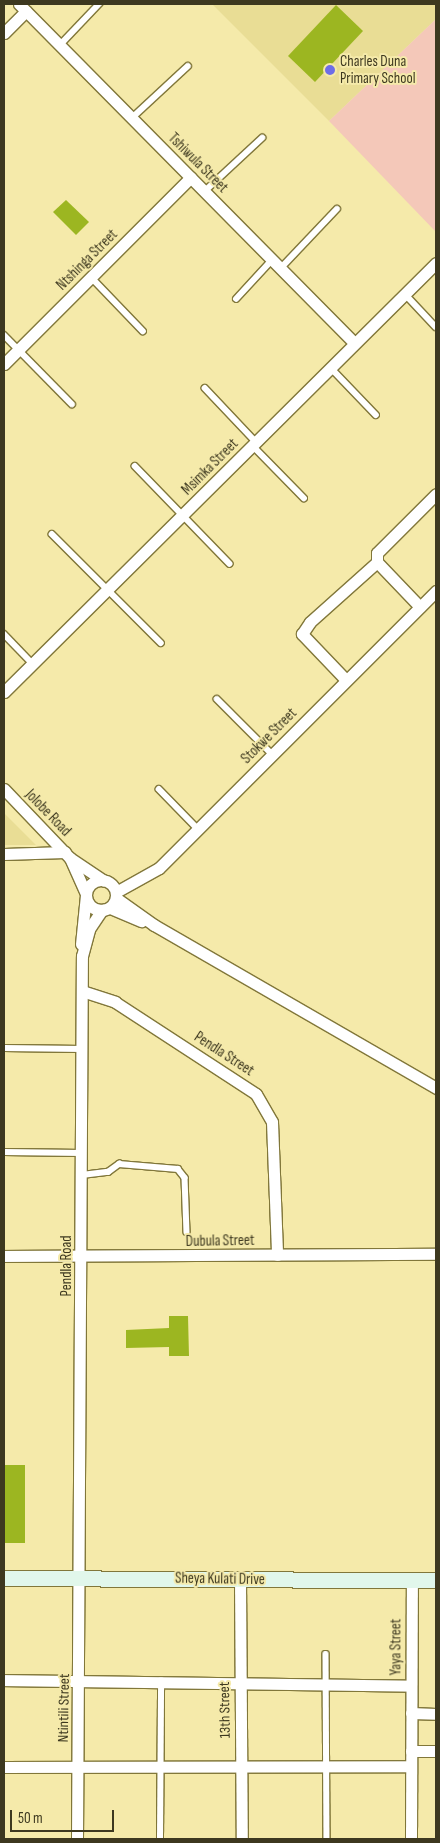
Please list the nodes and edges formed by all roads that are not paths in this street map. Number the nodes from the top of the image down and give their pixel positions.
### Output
1 (99, 4) edge
2 (22, 7) edge
3 (4, 33) edge
4 (60, 45) junction
5 (188, 66) dead end
6 (132, 118) junction
7 (262, 138) dead end
8 (191, 178) junction
9 (205, 192) junction
10 (338, 209) dead end
11 (272, 260) junction
12 (436, 263) edge
13 (281, 268) junction
14 (91, 277) junction
15 (405, 294) junction
16 (236, 299) dead end
17 (436, 327) edge
18 (143, 331) dead end
19 (4, 335) edge
20 (355, 343) junction
21 (18, 349) junction
22 (4, 364) edge
23 (331, 368) junction
24 (205, 388) dead end
25 (72, 404) dead end
26 (376, 415) dead end
27 (255, 444) junction
28 (135, 466) dead end
29 (436, 494) edge
30 (304, 498) dead end
31 (183, 516) junction
32 (52, 534) dead end
33 (377, 562) junction
34 (230, 564) dead end
35 (108, 590) junction
36 (436, 591) edge
37 (420, 607) junction
38 (4, 634) edge
39 (162, 643) dead end
40 (32, 663) junction
41 (346, 680) junction
42 (4, 692) edge
43 (217, 699) dead end
44 (272, 754) junction
45 (4, 789) edge
46 (159, 789) dead end
47 (198, 828) junction
48 (4, 854) edge
49 (68, 855) junction
50 (104, 880) junction
51 (86, 895) junction
52 (111, 902) junction
53 (82, 956) junction
54 (82, 991) junction
55 (4, 1048) edge
56 (82, 1048) junction
57 (436, 1088) edge
58 (4, 1152) edge
59 (82, 1153) junction
60 (82, 1175) junction
61 (187, 1232) dead end
62 (436, 1254) edge
63 (277, 1255) junction
64 (4, 1256) edge
65 (82, 1257) junction
66 (4, 1578) edge
67 (80, 1578) junction
68 (240, 1580) junction
69 (412, 1580) junction
70 (436, 1580) edge
71 (326, 1654) dead end
72 (4, 1680) edge
73 (79, 1680) junction
74 (240, 1680) junction
75 (161, 1681) junction
76 (326, 1683) junction
77 (411, 1686) junction
78 (411, 1714) junction
79 (436, 1714) edge
80 (411, 1751) junction
81 (436, 1751) edge
82 (4, 1766) edge
83 (411, 1766) junction
84 (78, 1767) junction
85 (160, 1767) junction
86 (241, 1767) junction
87 (327, 1767) junction
88 (77, 1839) edge
89 (160, 1839) edge
90 (242, 1839) edge
91 (327, 1839) edge
92 (411, 1839) edge

1 - 4 lane
2 - 3 street
2 - 4 street, Tshiwula Street
4 - 6 street, Tshiwula Street
5 - 6 lane
6 - 8 street, Tshiwula Street
7 - 9 lane
8 - 9 street, Tshiwula Street
8 - 14 street, Ntshinga Street
9 - 11 street, Tshiwula Street
10 - 13 lane
11 - 13 street, Tshiwula Street
11 - 16 lane
12 - 15 street, Msimka Street
13 - 20 street, Tshiwula Street
14 - 18 lane
14 - 21 street, Ntshinga Street
15 - 17 lane
15 - 20 street, Msimka Street
19 - 21 lane
20 - 23 street, Msimka Street
21 - 22 street, Ntshinga Street
21 - 25 lane
23 - 26 lane
23 - 27 street, Msimka Street
24 - 27 lane
27 - 30 lane
27 - 31 street, Msimka Street
28 - 31 lane
29 - 33 street
31 - 34 lane
31 - 35 street, Msimka Street
32 - 35 lane
33 - 37 street
33 - 41 street
35 - 39 lane
35 - 40 street, Msimka Street
36 - 37 street, Stokwe Street
37 - 41 street, Stokwe Street
38 - 40 lane
40 - 42 street, Msimka Street
41 - 44 street, Stokwe Street
43 - 44 lane
44 - 47 street, Stokwe Street
45 - 49 street, Jolobe Road
46 - 47 lane
47 - 52 street, Stokwe Street
48 - 49 street
49 - 50 street, Jolobe Road
49 - 51 street, Jolobe Road
50 - 51 street
50 - 52 street, Jolobe Road
51 - 52 street
51 - 53 street, Pendla Road
52 - 53 street, Pendla Road
52 - 57 street
53 - 54 street, Pendla Road
54 - 56 street, Pendla Road
54 - 63 street, Pendla Street
55 - 56 lane
56 - 59 street, Pendla Road
58 - 59 lane
59 - 60 street, Pendla Road
60 - 61 lane
60 - 65 street, Pendla Road
62 - 63 street, Dubula Street
63 - 65 street, Dubula Street
64 - 65 street, Dubula Street
65 - 67 street, Pendla Road
66 - 67 street, Sheya Kulati Drive
67 - 68 street, Sheya Kulati Drive
67 - 73 street, Ntintili Street
68 - 69 street, Sheya Kulati Drive
68 - 74 street, 13th Street
69 - 70 street, Sheya Kulati Drive
69 - 77 street, Yaya Street
71 - 76 lane
72 - 73 street
73 - 75 street
73 - 84 street, Ntintili Street
74 - 75 street
74 - 76 street
74 - 86 street, 13th Street
75 - 85 lane
76 - 77 street
76 - 87 lane
77 - 78 street, Yaya Street
78 - 79 street
78 - 80 street, Yaya Street
80 - 81 street
80 - 83 street, Yaya Street
82 - 84 street
83 - 87 street
83 - 92 street, Yaya Street
84 - 85 street
84 - 88 street, Ntintili Street
85 - 86 street
85 - 89 lane
86 - 87 street
86 - 90 street, 13th Street
87 - 91 lane

